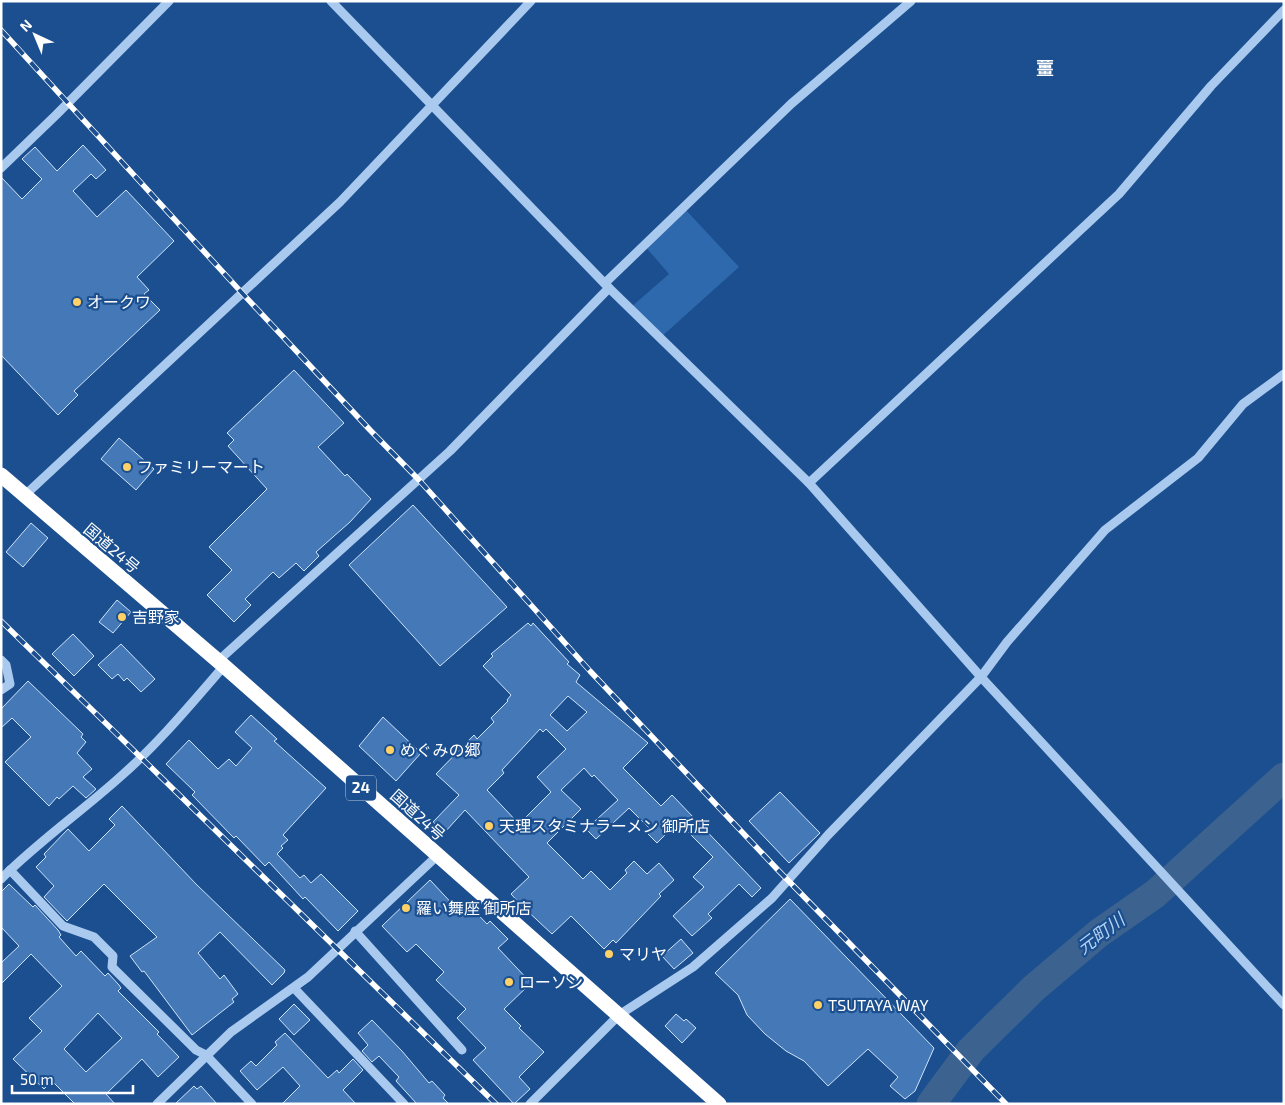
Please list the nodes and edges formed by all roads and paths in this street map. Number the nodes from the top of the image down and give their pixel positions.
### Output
1 (169, 1) edge
2 (331, 1) edge
3 (531, 1) edge
4 (911, 1) edge
5 (1284, 10) edge
6 (431, 105) junction
7 (1, 168) edge
8 (607, 286) junction
9 (1284, 374) edge
10 (1, 475) edge
11 (809, 483) junction
12 (24, 496) junction
13 (1, 660) edge
14 (221, 663) junction
15 (981, 677) junction
16 (1, 690) edge
17 (437, 856) junction
18 (10, 870) junction
19 (1, 878) edge
20 (355, 931) junction
21 (294, 988) junction
22 (1284, 1005) edge
23 (619, 1015) junction
24 (462, 1050) dead end
25 (206, 1055) junction
26 (157, 1104) edge
27 (252, 1104) edge
28 (404, 1104) edge
29 (530, 1104) edge
30 (719, 1104) edge

1 - 7 street
2 - 6 street
3 - 6 street
4 - 8 street
5 - 11 street
6 - 8 street
6 - 12 street
8 - 11 street
8 - 14 street
9 - 15 street
10 - 12 highway, 国道24号 / 24
11 - 15 street
12 - 14 highway, 国道24号 / 24
13 - 16 street
14 - 17 highway, 国道24号 / 24
14 - 18 street
15 - 22 street
15 - 23 street
17 - 20 street
17 - 23 highway, 国道24号 / 24
18 - 19 street
18 - 25 street
20 - 21 street
20 - 24 street
21 - 25 street
21 - 28 street
23 - 29 street
23 - 30 highway, 国道24号 / 24
25 - 26 street
25 - 27 street

